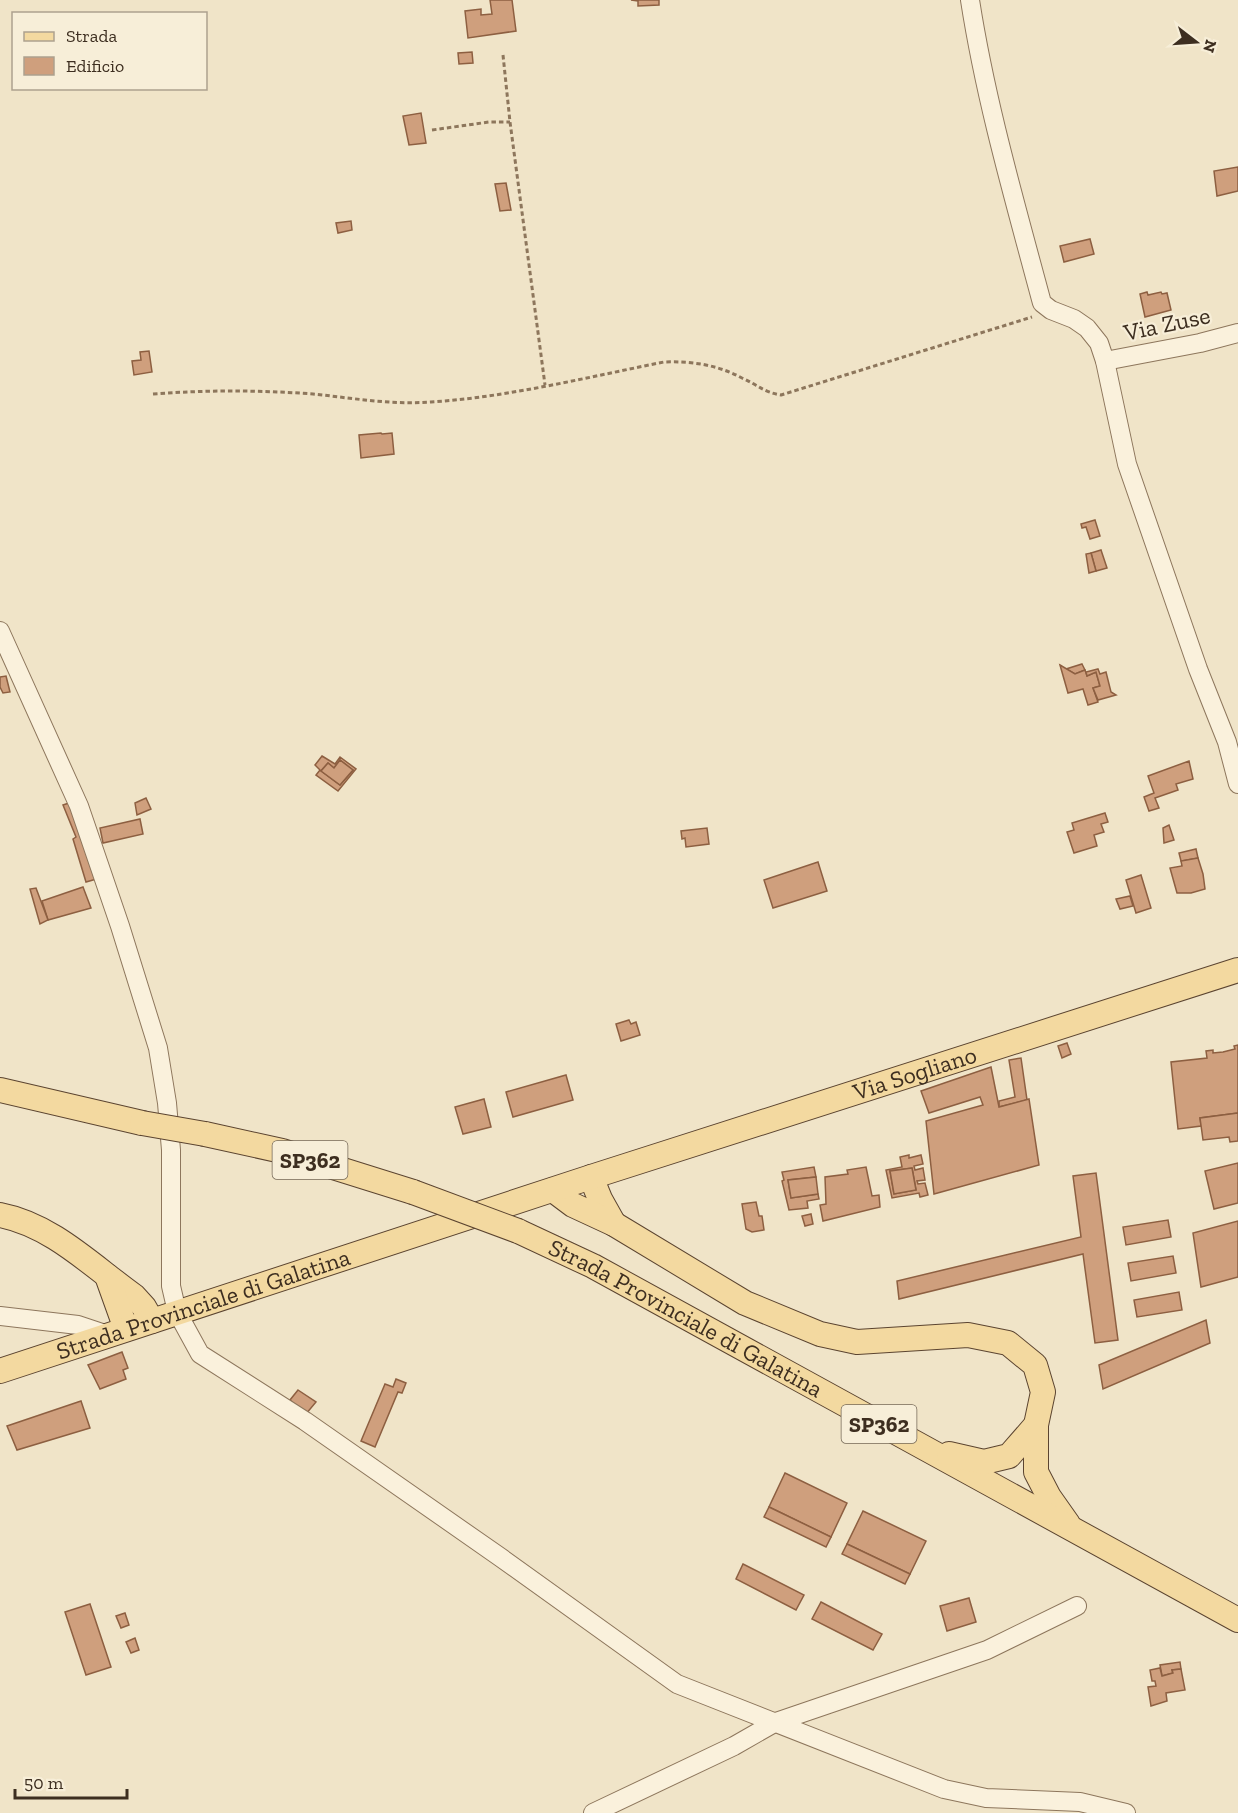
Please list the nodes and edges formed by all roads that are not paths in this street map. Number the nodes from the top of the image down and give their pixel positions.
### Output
1 (970, 0) edge
2 (1238, 333) edge
3 (1105, 361) junction
4 (0, 631) edge
5 (1238, 784) edge
6 (1238, 970) edge
7 (0, 1090) edge
8 (591, 1177) junction
9 (552, 1190) junction
10 (0, 1215) edge
11 (614, 1224) junction
12 (107, 1276) junction
13 (177, 1312) junction
14 (0, 1316) edge
15 (152, 1321) junction
16 (117, 1332) junction
17 (0, 1371) edge
18 (1036, 1425) junction
19 (925, 1449) junction
20 (1072, 1530) junction
21 (1077, 1606) dead end
22 (1238, 1620) edge
23 (776, 1722) junction
24 (593, 1813) edge
25 (1124, 1813) edge

1 - 3 street
2 - 3 street, Via Zuse
3 - 5 street
4 - 13 street
6 - 8 main road, Via Sogliano
7 - 19 main road, Strada Provinciale di Galatina / SP362, bridge
8 - 9 main road, Strada Provinciale di Galatina
8 - 11 main road
9 - 11 main road
9 - 13 main road, Strada Provinciale di Galatina
10 - 12 main road
11 - 18 main road
12 - 15 main road
12 - 16 main road
13 - 15 main road, Strada Provinciale di Galatina
13 - 23 street
14 - 16 street
15 - 16 main road, Strada Provinciale di Galatina
16 - 17 main road, Strada Provinciale di Galatina
18 - 19 main road
18 - 20 main road
19 - 20 main road, Strada Provinciale di Galatina / SP362
20 - 22 main road, Strada Provinciale di Galatina / SP362
21 - 23 street
23 - 24 street
23 - 25 street

